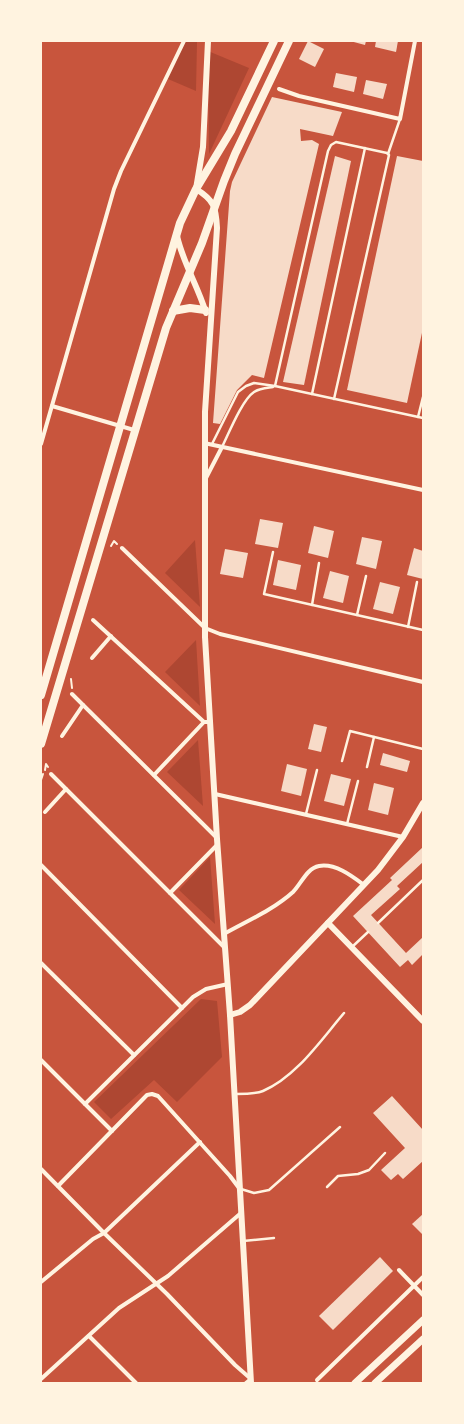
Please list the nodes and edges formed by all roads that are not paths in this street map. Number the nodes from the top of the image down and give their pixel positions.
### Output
1 (184, 41) edge
2 (208, 41) edge
3 (274, 41) edge
4 (289, 41) edge
5 (416, 41) edge
6 (279, 90) dead end
7 (400, 119) junction
8 (365, 148) junction
9 (388, 154) junction
10 (196, 189) junction
11 (215, 207) junction
12 (176, 235) junction
13 (190, 273) junction
14 (206, 310) junction
15 (173, 311) junction
16 (210, 326) junction
17 (275, 386) junction
18 (312, 394) junction
19 (423, 397) edge
20 (334, 399) junction
21 (52, 406) junction
22 (418, 417) junction
23 (423, 418) edge
24 (121, 426) junction
25 (134, 430) junction
26 (204, 443) junction
27 (41, 444) edge
28 (212, 445) junction
29 (222, 447) junction
30 (205, 480) junction
31 (423, 490) edge
32 (122, 548) dead end
33 (274, 552) dead end
34 (319, 563) dead end
35 (366, 576) dead end
36 (417, 582) dead end
37 (312, 605) junction
38 (357, 615) junction
39 (93, 620) dead end
40 (408, 627) junction
41 (206, 628) junction
42 (423, 630) edge
43 (111, 636) junction
44 (92, 658) dead end
45 (423, 682) edge
46 (72, 694) dead end
47 (41, 695) edge
48 (83, 704) junction
49 (207, 722) junction
50 (62, 736) dead end
51 (374, 737) junction
52 (41, 744) edge
53 (423, 749) edge
54 (342, 761) dead end
55 (367, 767) dead end
56 (317, 770) dead end
57 (51, 774) dead end
58 (154, 775) junction
59 (358, 781) dead end
60 (66, 789) junction
61 (215, 794) junction
62 (423, 802) edge
63 (45, 812) dead end
64 (306, 815) junction
65 (347, 824) junction
66 (403, 837) junction
67 (217, 842) junction
68 (41, 865) edge
69 (423, 880) edge
70 (364, 885) junction
71 (170, 893) junction
72 (328, 923) junction
73 (378, 923) dead end
74 (368, 932) dead end
75 (224, 934) junction
76 (225, 948) junction
77 (352, 948) junction
78 (41, 963) edge
79 (228, 984) junction
80 (182, 1008) junction
81 (344, 1013) dead end
82 (230, 1015) junction
83 (423, 1021) edge
84 (134, 1055) junction
85 (41, 1060) edge
86 (234, 1095) junction
87 (85, 1104) junction
88 (340, 1127) dead end
89 (112, 1131) junction
90 (200, 1142) junction
91 (385, 1153) dead end
92 (41, 1169) edge
93 (58, 1186) junction
94 (327, 1187) dead end
95 (240, 1189) junction
96 (241, 1213) junction
97 (104, 1233) junction
98 (274, 1238) dead end
99 (243, 1241) junction
100 (399, 1270) dead end
101 (423, 1277) edge
102 (41, 1282) edge
103 (156, 1283) junction
104 (414, 1285) junction
105 (423, 1295) edge
106 (423, 1320) edge
107 (88, 1336) junction
108 (423, 1339) edge
109 (41, 1378) edge
110 (317, 1380) dead end
111 (251, 1382) edge
112 (136, 1383) edge
113 (356, 1383) edge
114 (375, 1383) edge

1 - 21 street
2 - 10 street
3 - 10 highway
4 - 11 highway
5 - 7 street
6 - 7 street
7 - 9 lane
8 - 9 lane
8 - 17 lane
8 - 18 lane
9 - 20 lane
10 - 11 street
10 - 12 highway
11 - 13 highway
11 - 16 street
12 - 13 street
12 - 24 highway
13 - 14 street
13 - 15 highway
14 - 15 highway
14 - 16 street
15 - 25 highway
16 - 26 street
17 - 18 lane
17 - 28 lane
17 - 29 lane
18 - 20 lane
19 - 22 lane
20 - 22 lane
21 - 24 street
21 - 27 street
22 - 23 lane
24 - 25 street
24 - 47 highway
25 - 52 highway
26 - 28 street
26 - 30 street
28 - 29 street
29 - 30 street
29 - 31 street
30 - 41 street
32 - 41 street
33 - 37 lane
34 - 37 lane
35 - 38 lane
36 - 40 lane
37 - 38 lane
38 - 40 lane
39 - 43 street
40 - 42 lane
41 - 45 street
41 - 49 street
43 - 44 street
43 - 49 street
46 - 48 street
48 - 50 street
48 - 58 street
49 - 58 street
49 - 61 street
51 - 53 lane
51 - 54 lane
51 - 55 lane
56 - 64 lane
57 - 60 street
58 - 67 street
59 - 65 lane
60 - 63 street
60 - 71 street
61 - 64 street
61 - 67 street
62 - 66 street
64 - 65 street
65 - 66 street
66 - 70 street
67 - 71 street
67 - 75 street
68 - 80 street
69 - 73 lane
70 - 72 street
70 - 75 street
71 - 76 street
72 - 77 street
72 - 82 street
74 - 77 lane
75 - 76 street
76 - 79 street
77 - 83 street
78 - 84 street
79 - 80 street
79 - 82 street
80 - 84 street
81 - 86 lane
82 - 86 street
84 - 87 street
85 - 87 street
86 - 95 street
87 - 89 street
88 - 95 lane
89 - 90 street
89 - 93 street
90 - 95 street
90 - 97 street
91 - 94 lane
92 - 93 street
93 - 97 street
95 - 96 street
96 - 99 street
96 - 103 street
97 - 102 street
97 - 103 street
98 - 99 lane
99 - 111 street
100 - 104 street
101 - 104 street
103 - 107 street
103 - 111 street
104 - 105 street
104 - 110 street
106 - 113 main road
107 - 109 street
107 - 112 street
108 - 114 main road

